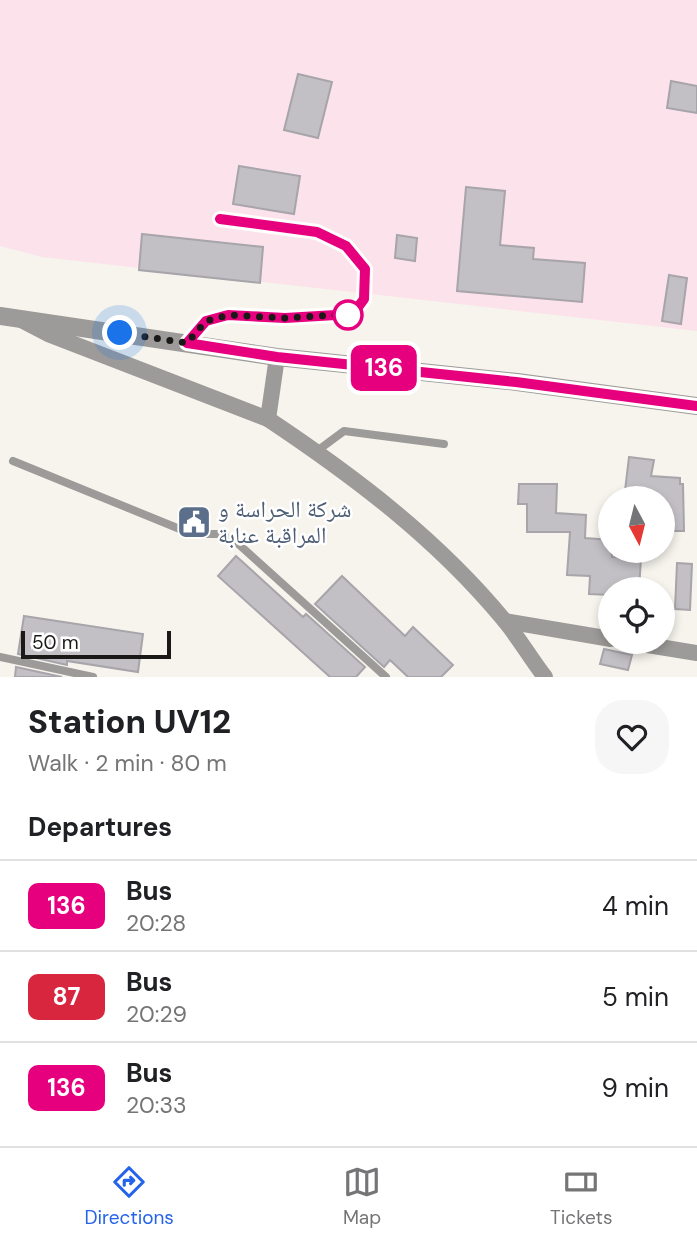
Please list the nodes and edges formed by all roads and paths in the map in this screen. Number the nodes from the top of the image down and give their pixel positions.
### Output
1 (220, 219) dead end
2 (9, 317) edge
3 (187, 343) junction
4 (277, 357) junction
5 (697, 406) edge
6 (268, 419) junction
7 (444, 444) dead end
8 (317, 451) junction
9 (13, 461) dead end
10 (505, 621) junction
11 (598, 637) edge
12 (675, 649) edge
13 (697, 653) edge
14 (0, 657) edge
15 (93, 677) edge
16 (386, 677) edge
17 (545, 677) edge

1 - 3 lane
2 - 3 street
2 - 6 street
3 - 4 street
4 - 5 street
4 - 6 street
6 - 8 street
7 - 8 lane
8 - 10 street
9 - 16 lane
10 - 11 street
10 - 17 street
12 - 13 street
14 - 15 lane

